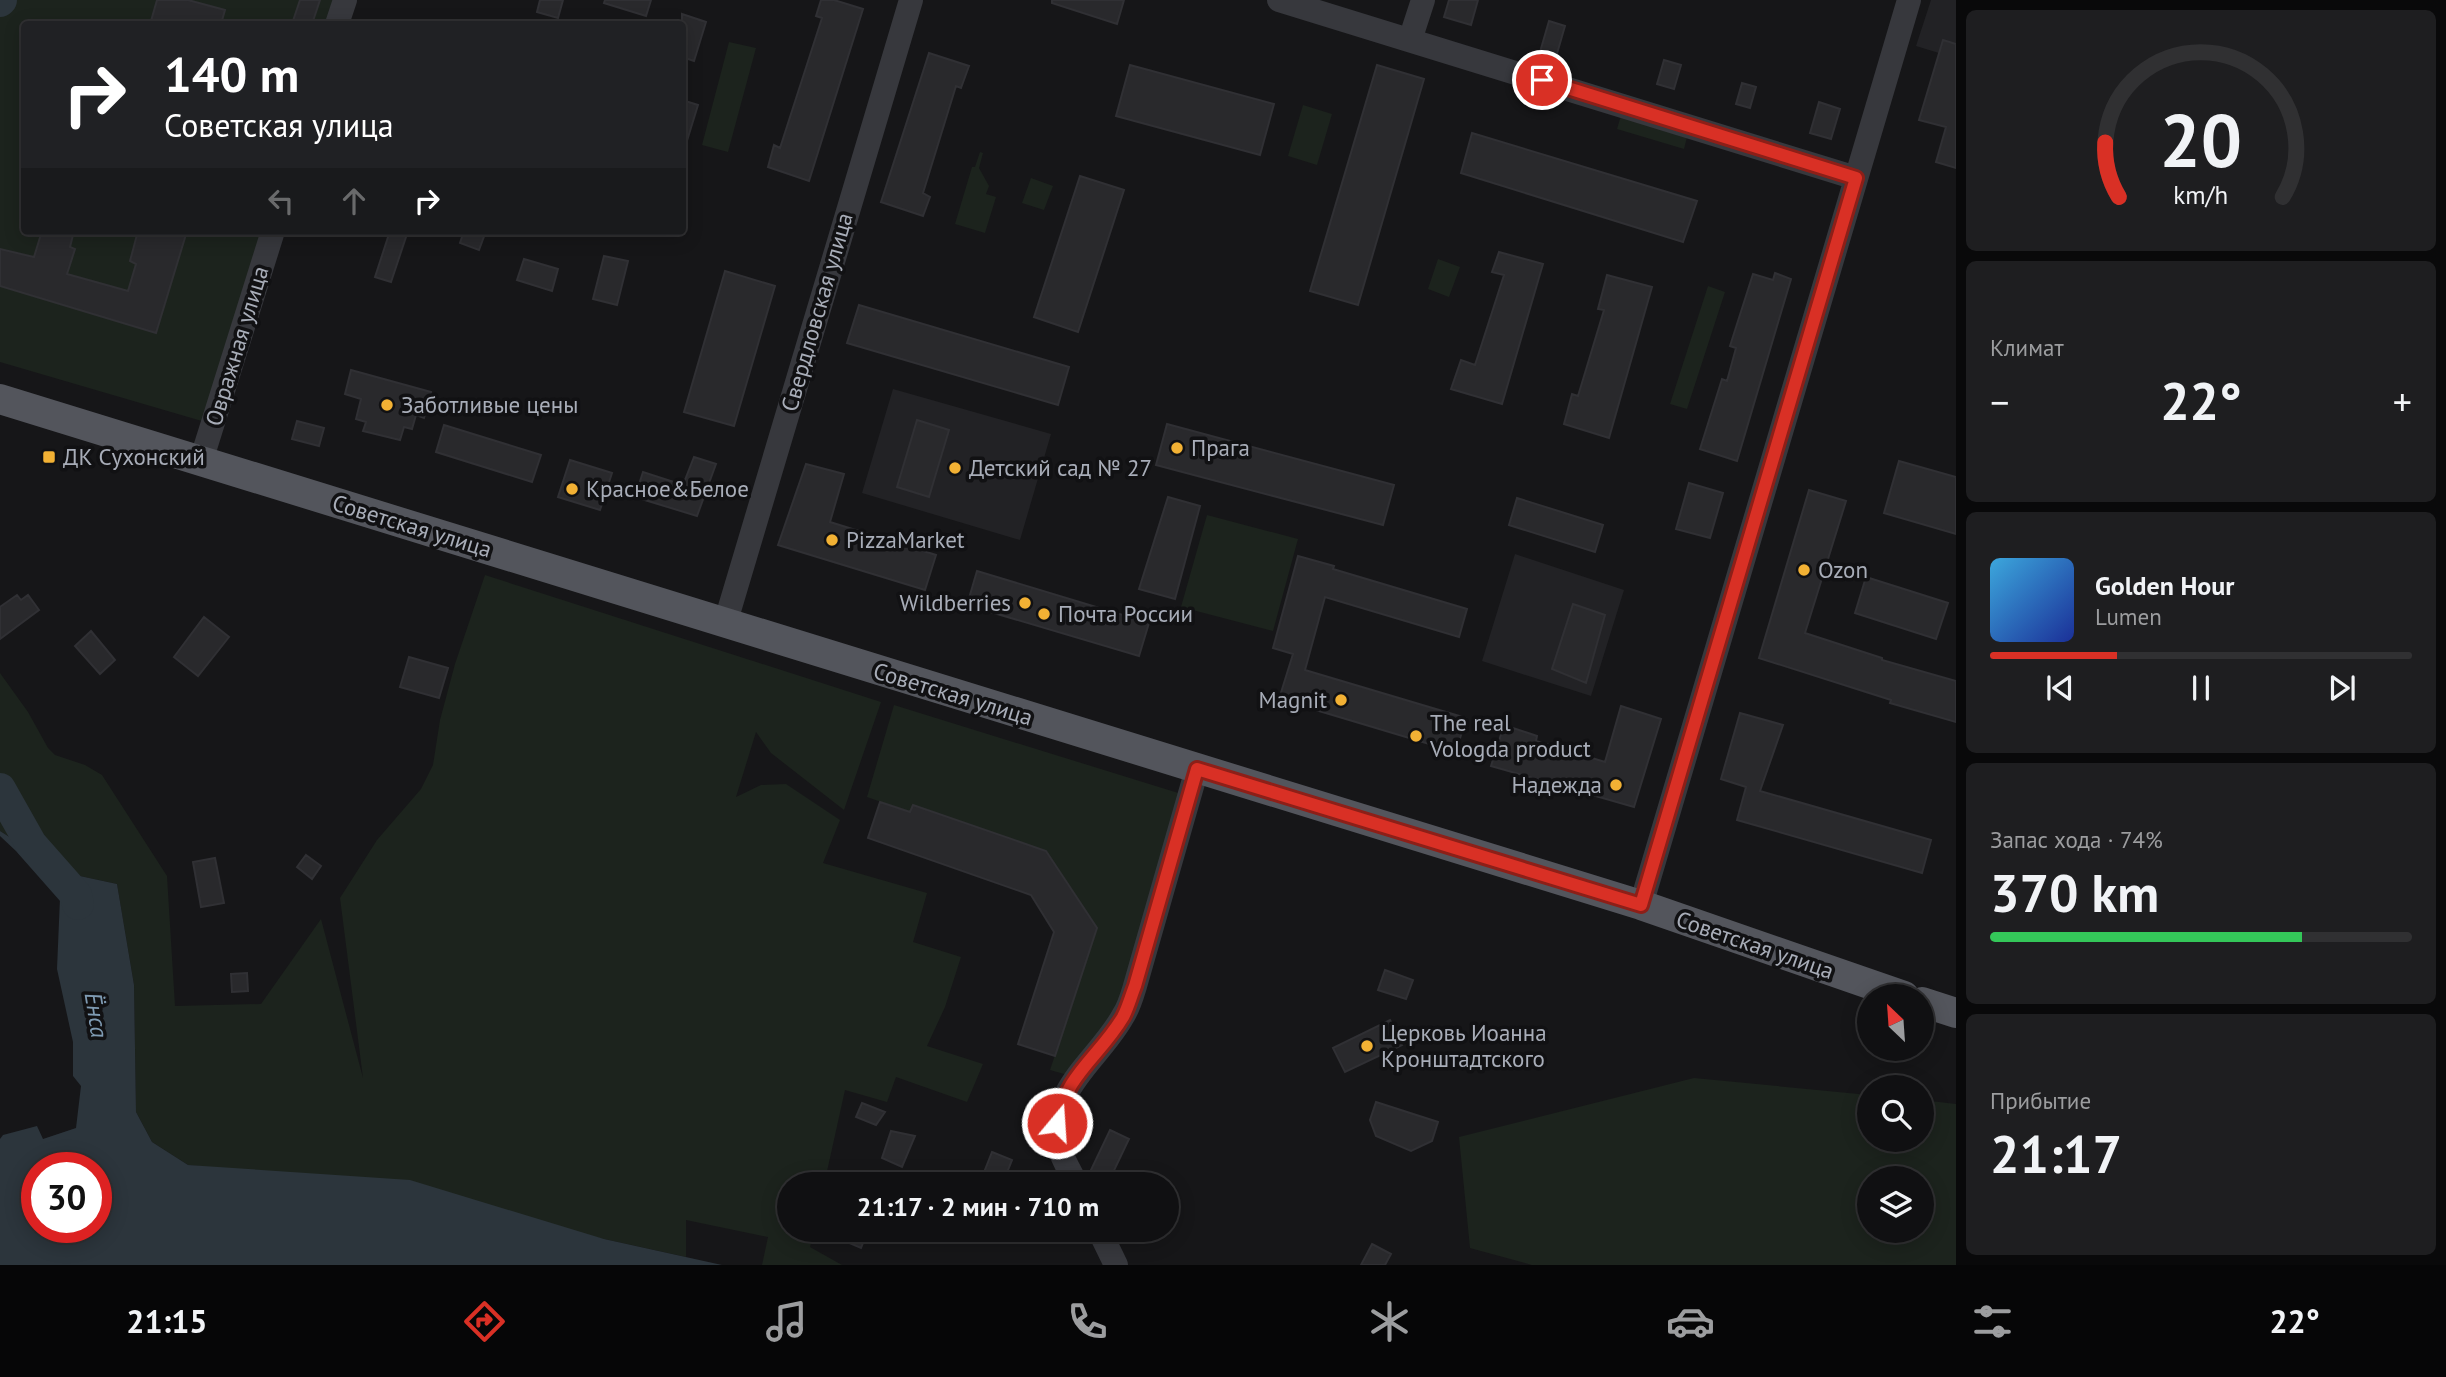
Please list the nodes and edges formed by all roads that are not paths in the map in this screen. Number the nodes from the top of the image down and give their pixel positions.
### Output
1 (345, 0) edge
2 (911, 0) edge
3 (1279, 0) edge
4 (1423, 0) edge
5 (1909, 0) edge
6 (338, 21) edge
7 (1410, 40) junction
8 (1856, 178) junction
9 (272, 235) edge
10 (0, 399) edge
11 (201, 461) junction
12 (725, 624) junction
13 (1197, 769) junction
14 (1641, 905) junction
15 (1869, 984) edge
16 (1934, 1006) edge
17 (1956, 1013) edge
18 (1071, 1172) edge
19 (1104, 1242) edge
20 (1116, 1265) edge

1 - 6 street
2 - 12 street, Свердловская улица
3 - 7 street
4 - 7 street
5 - 8 street
7 - 8 street
8 - 14 street
9 - 11 street, Овражная улица
10 - 11 main road, Советская улица
11 - 12 main road, Советская улица
12 - 13 main road, Советская улица
13 - 14 main road, Советская улица
13 - 18 street
14 - 15 main road, Советская улица
16 - 17 main road
19 - 20 street

